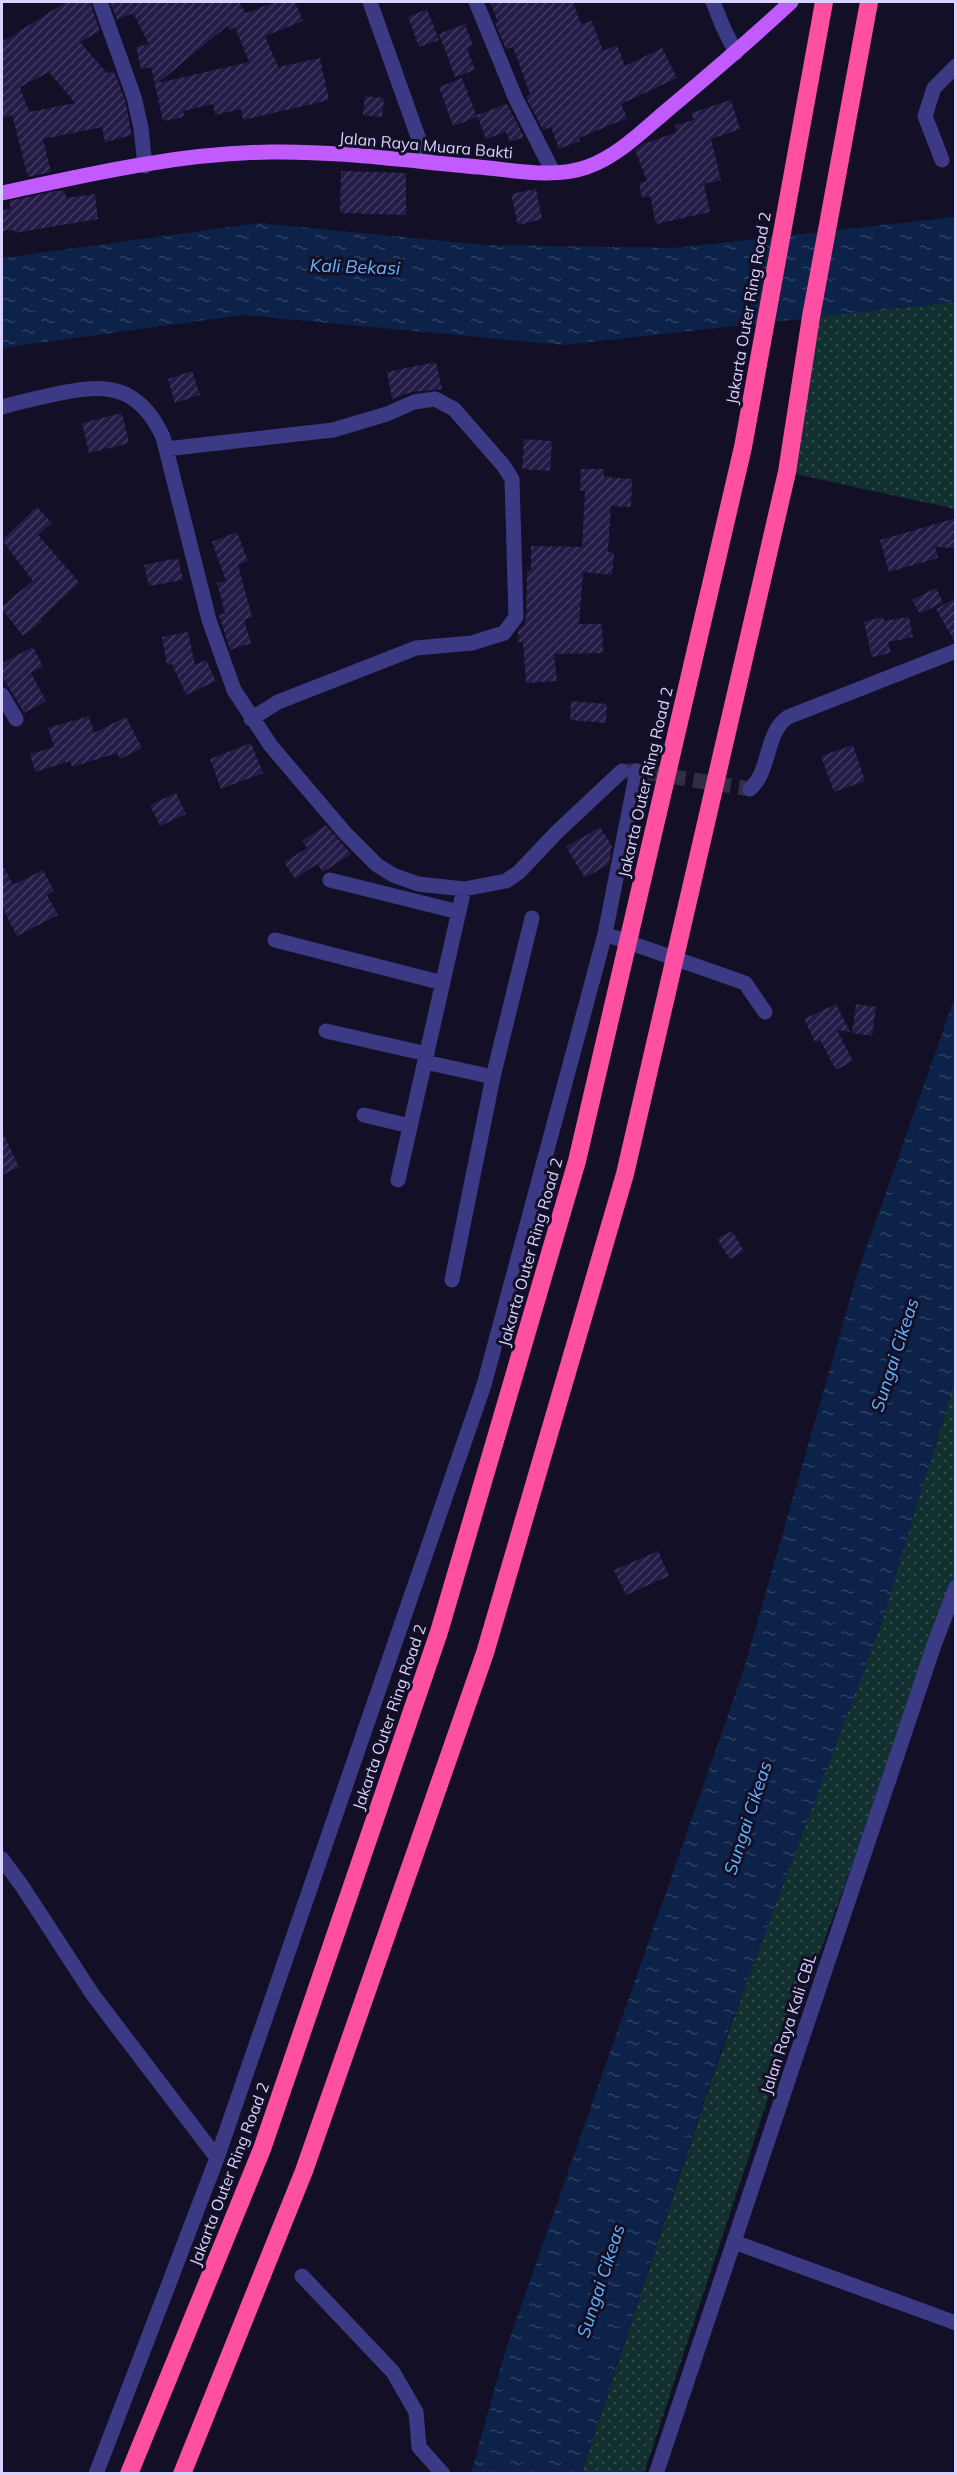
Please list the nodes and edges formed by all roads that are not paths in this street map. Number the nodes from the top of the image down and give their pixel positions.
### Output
1 (100, 2) edge
2 (370, 2) edge
3 (477, 2) edge
4 (713, 2) edge
5 (791, 2) edge
6 (824, 2) edge
7 (869, 2) edge
8 (736, 53) junction
9 (956, 66) edge
10 (942, 160) dead end
11 (427, 162) junction
12 (145, 166) junction
13 (553, 172) junction
14 (2, 193) edge
15 (2, 407) edge
16 (166, 449) junction
17 (956, 651) edge
18 (2, 695) edge
19 (16, 719) dead end
20 (251, 719) junction
21 (750, 789) dead end
22 (330, 880) dead end
23 (464, 889) junction
24 (459, 912) junction
25 (532, 918) dead end
26 (605, 934) junction
27 (275, 940) dead end
28 (443, 983) junction
29 (765, 1012) dead end
30 (326, 1031) dead end
31 (426, 1058) junction
32 (493, 1077) junction
33 (364, 1115) dead end
34 (410, 1126) junction
35 (398, 1180) dead end
36 (452, 1280) dead end
37 (956, 1587) edge
38 (2, 1859) edge
39 (217, 2158) junction
40 (734, 2242) junction
41 (302, 2276) dead end
42 (956, 2323) edge
43 (96, 2474) edge
44 (129, 2474) edge
45 (182, 2474) edge
46 (443, 2474) edge
47 (656, 2474) edge

1 - 12 street
2 - 11 street
3 - 13 street
4 - 8 street
5 - 8 main road, Jalan Raya Muara Bakti
6 - 44 highway, Jakarta Outer Ring Road 2
7 - 45 highway
8 - 13 main road, Jalan Raya Muara Bakti
9 - 10 street
11 - 12 main road, Jalan Raya Muara Bakti
11 - 13 main road, Jalan Raya Muara Bakti
12 - 14 main road, Jalan Raya Muara Bakti
15 - 16 street
16 - 20 street
16 - 20 street
17 - 21 street
18 - 19 street
20 - 23 street
22 - 24 street
23 - 24 street
23 - 26 street
24 - 28 street
25 - 32 street
26 - 29 street
26 - 39 street
27 - 28 street
28 - 31 street
30 - 31 street
31 - 32 street
31 - 34 street
32 - 36 street
33 - 34 street
34 - 35 street
37 - 40 street, Jalan Raya Kali CBL
38 - 39 street
39 - 43 street
40 - 42 street
40 - 47 street, Jalan Raya Kali CBL
41 - 46 street

